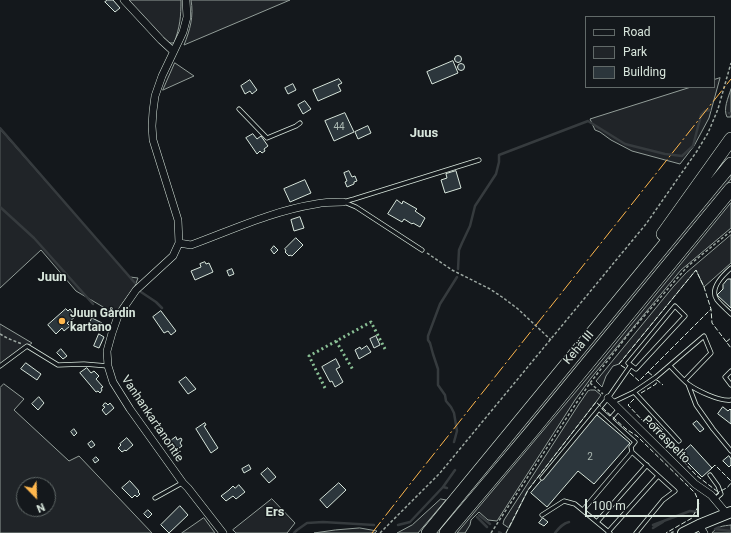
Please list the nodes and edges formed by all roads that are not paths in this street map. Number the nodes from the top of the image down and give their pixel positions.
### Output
1 (124, 0) edge
2 (186, 0) edge
3 (174, 52) junction
4 (239, 109) dead end
5 (300, 123) dead end
6 (731, 139) edge
7 (480, 160) dead end
8 (731, 164) edge
9 (731, 189) edge
10 (343, 202) junction
11 (179, 243) junction
12 (422, 250) road end
13 (731, 268) edge
14 (631, 286) junction
15 (731, 314) edge
16 (631, 365) junction
17 (0, 366) edge
18 (108, 366) junction
19 (670, 366) junction
20 (731, 371) edge
21 (684, 380) junction
22 (688, 384) junction
23 (731, 385) edge
24 (634, 392) junction
25 (610, 400) junction
26 (731, 400) edge
27 (599, 408) junction
28 (619, 409) junction
29 (610, 419) junction
30 (679, 441) dead end
31 (731, 451) edge
32 (632, 452) junction
33 (647, 465) junction
34 (710, 475) dead end
35 (658, 476) junction
36 (542, 478) dead end
37 (183, 483) junction
38 (155, 498) dead end
39 (714, 500) junction
40 (583, 510) junction
41 (729, 513) edge
42 (542, 514) dead end
43 (597, 522) junction
44 (701, 529) edge
45 (609, 532) edge
46 (223, 533) edge
47 (428, 533) edge
48 (446, 533) edge
49 (636, 533) edge
50 (683, 533) edge

1 - 3 street
2 - 3 street
3 - 11 street
4 - 5 lane
6 - 14 highway
7 - 10 lane
8 - 14 highway, Kehä III
9 - 48 highway, Kehä III
10 - 11 street
10 - 12 lane
11 - 18 street, Vanhankartanontie
13 - 15 lane
14 - 47 highway, Kehä III
16 - 16 lane
16 - 25 lane
17 - 18 lane
18 - 37 street, Vanhankartanontie
19 - 21 lane
19 - 21 lane
19 - 24 lane
20 - 23 lane
21 - 22 lane
22 - 26 lane
22 - 31 lane
24 - 25 lane
24 - 30 lane
25 - 27 lane
25 - 28 street, Porraspelto
27 - 29 lane
27 - 36 lane
28 - 29 lane
28 - 39 street, Porraspelto
29 - 32 lane
32 - 33 lane
32 - 40 lane
33 - 35 lane
33 - 43 lane
34 - 39 lane
35 - 45 lane
35 - 49 lane
37 - 38 lane
37 - 46 street, Vanhankartanontie
39 - 41 street, Porraspelto
40 - 42 lane
40 - 43 lane
41 - 44 main road
43 - 45 lane
44 - 50 main road

